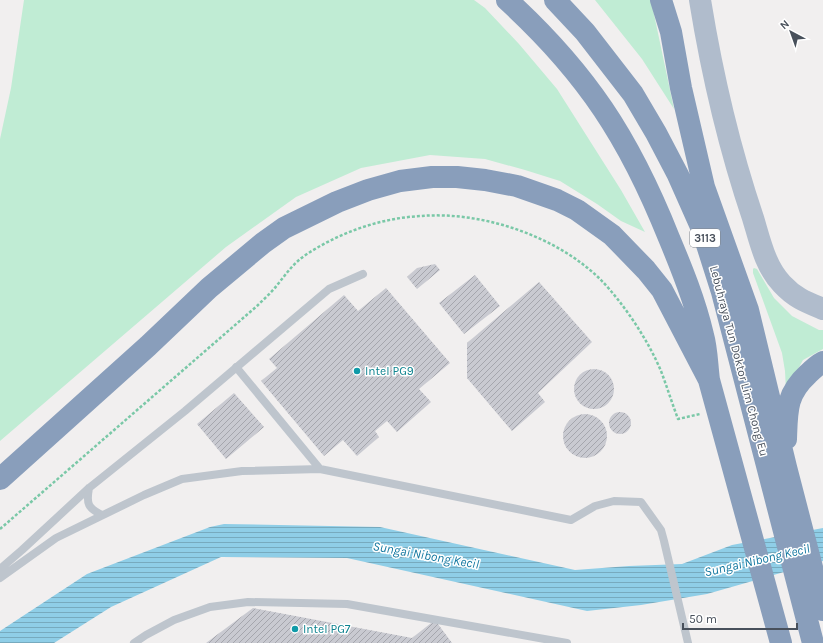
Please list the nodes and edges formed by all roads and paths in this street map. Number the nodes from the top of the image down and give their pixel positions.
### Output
1 (507, 0) edge
2 (555, 0) edge
3 (661, 0) edge
4 (691, 0) edge
5 (700, 0) edge
6 (709, 53) junction
7 (364, 274) dead end
8 (823, 309) edge
9 (823, 362) edge
10 (236, 367) junction
11 (709, 380) junction
12 (700, 414) dead end
13 (786, 467) junction
14 (320, 469) junction
15 (0, 479) edge
16 (89, 488) junction
17 (787, 509) junction
18 (102, 515) junction
19 (0, 529) edge
20 (0, 569) edge
21 (0, 578) edge
22 (816, 608) edge
23 (687, 639) edge
24 (134, 643) edge
25 (567, 643) edge
26 (781, 643) edge
27 (813, 643) edge

1 - 11 highway, 3113
2 - 17 highway, Lebuhraya Tun Doktor Lim Chong Eu / 3113
3 - 13 highway
4 - 6 main road
5 - 6 main road
6 - 8 main road
7 - 10 lane
9 - 13 highway
10 - 14 lane
10 - 16 lane
11 - 15 highway
11 - 26 highway, 3113
12 - 19 path
13 - 17 highway
14 - 18 lane
14 - 23 lane
16 - 18 lane
16 - 20 lane
17 - 22 highway, Lebuhraya Tun Doktor Lim Chong Eu / 3113
18 - 21 lane
22 - 27 highway, Lebuhraya Tun Doktor Lim Chong Eu / 3113
24 - 25 lane

